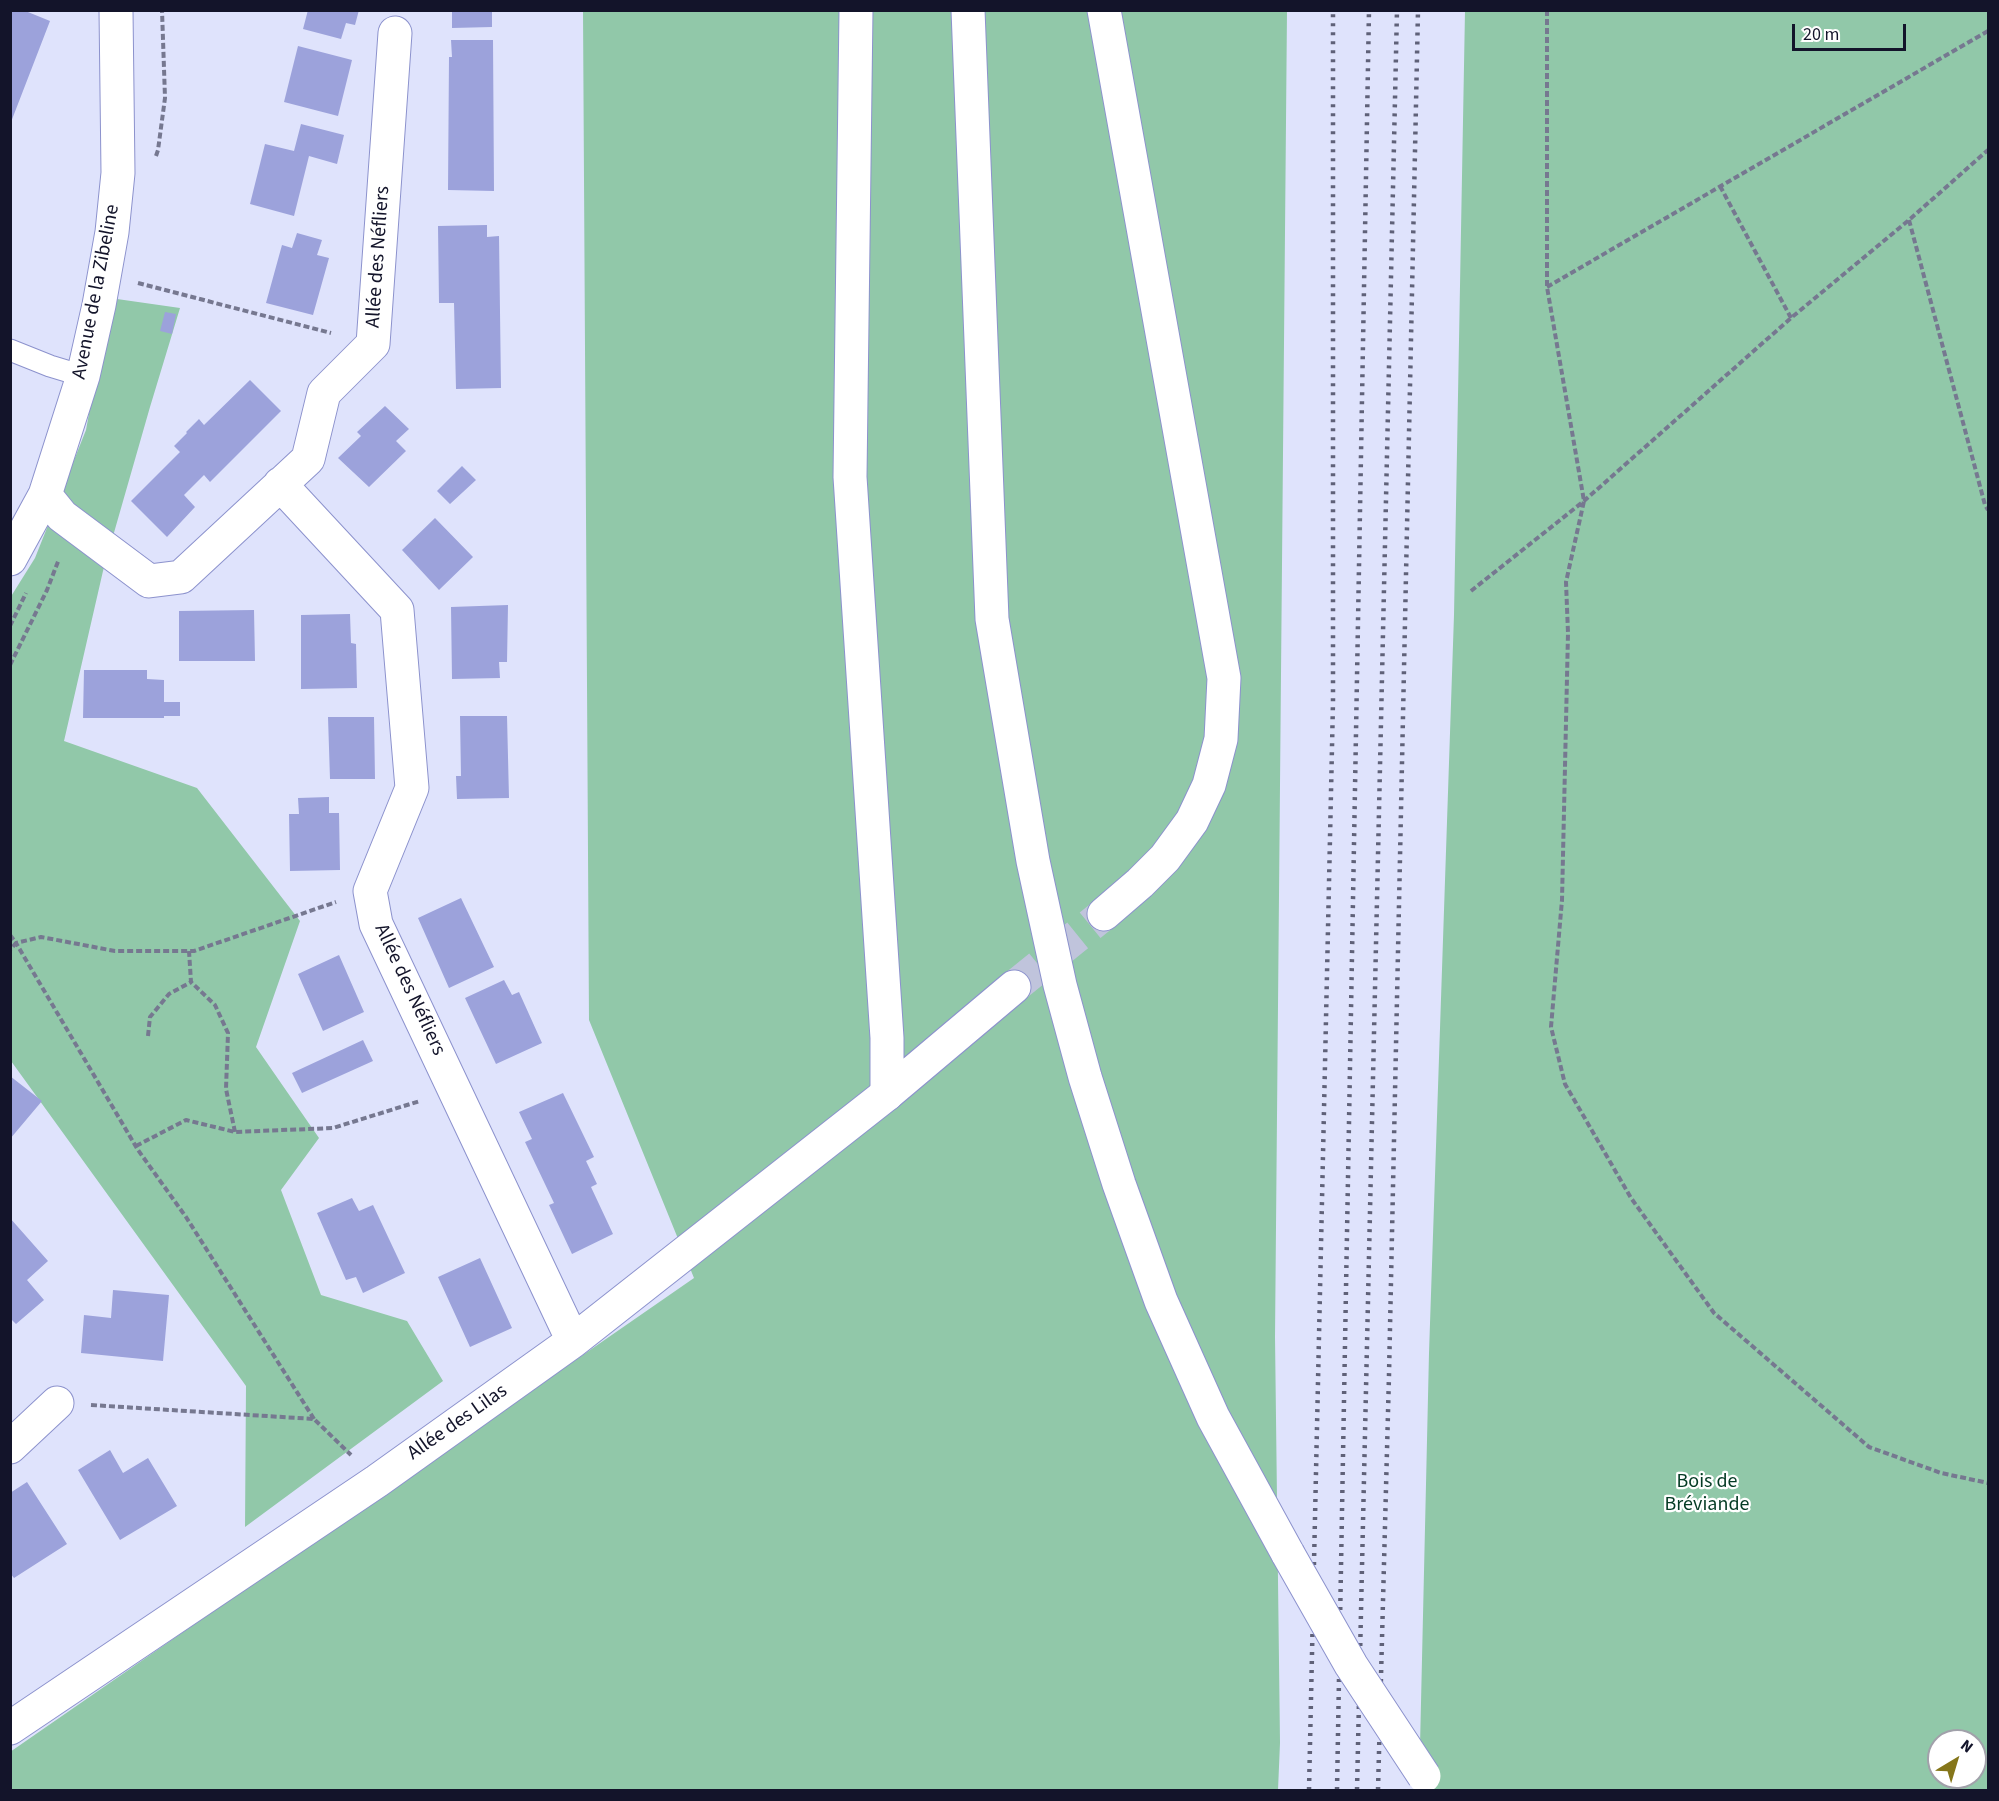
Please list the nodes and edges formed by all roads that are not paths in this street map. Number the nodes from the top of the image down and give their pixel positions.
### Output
1 (116, 10) edge
2 (856, 10) edge
3 (968, 10) edge
4 (1104, 10) edge
5 (395, 33) dead end
6 (10, 350) edge
7 (83, 376) junction
8 (280, 484) junction
9 (45, 495) junction
10 (10, 559) edge
11 (1104, 914) tunnel mouth
12 (1014, 987) tunnel mouth
13 (888, 1094) junction
14 (573, 1341) junction
15 (57, 1403) road end
16 (10, 1447) edge
17 (10, 1728) edge
18 (1429, 1783) edge

1 - 7 main road, Avenue de la Zibeline
2 - 13 main road
3 - 18 main road, bridge
4 - 11 main road
5 - 8 main road, Allée des Néfliers
6 - 7 lane
7 - 9 main road, Avenue de la Zibeline
8 - 9 main road, Allée des Néfliers
8 - 14 main road, Allée des Néfliers
9 - 10 main road, Avenue de la Zibeline
12 - 13 main road, Allée des Lilas
13 - 14 main road, Allée des Lilas
14 - 17 main road, Allée des Lilas
15 - 16 main road

